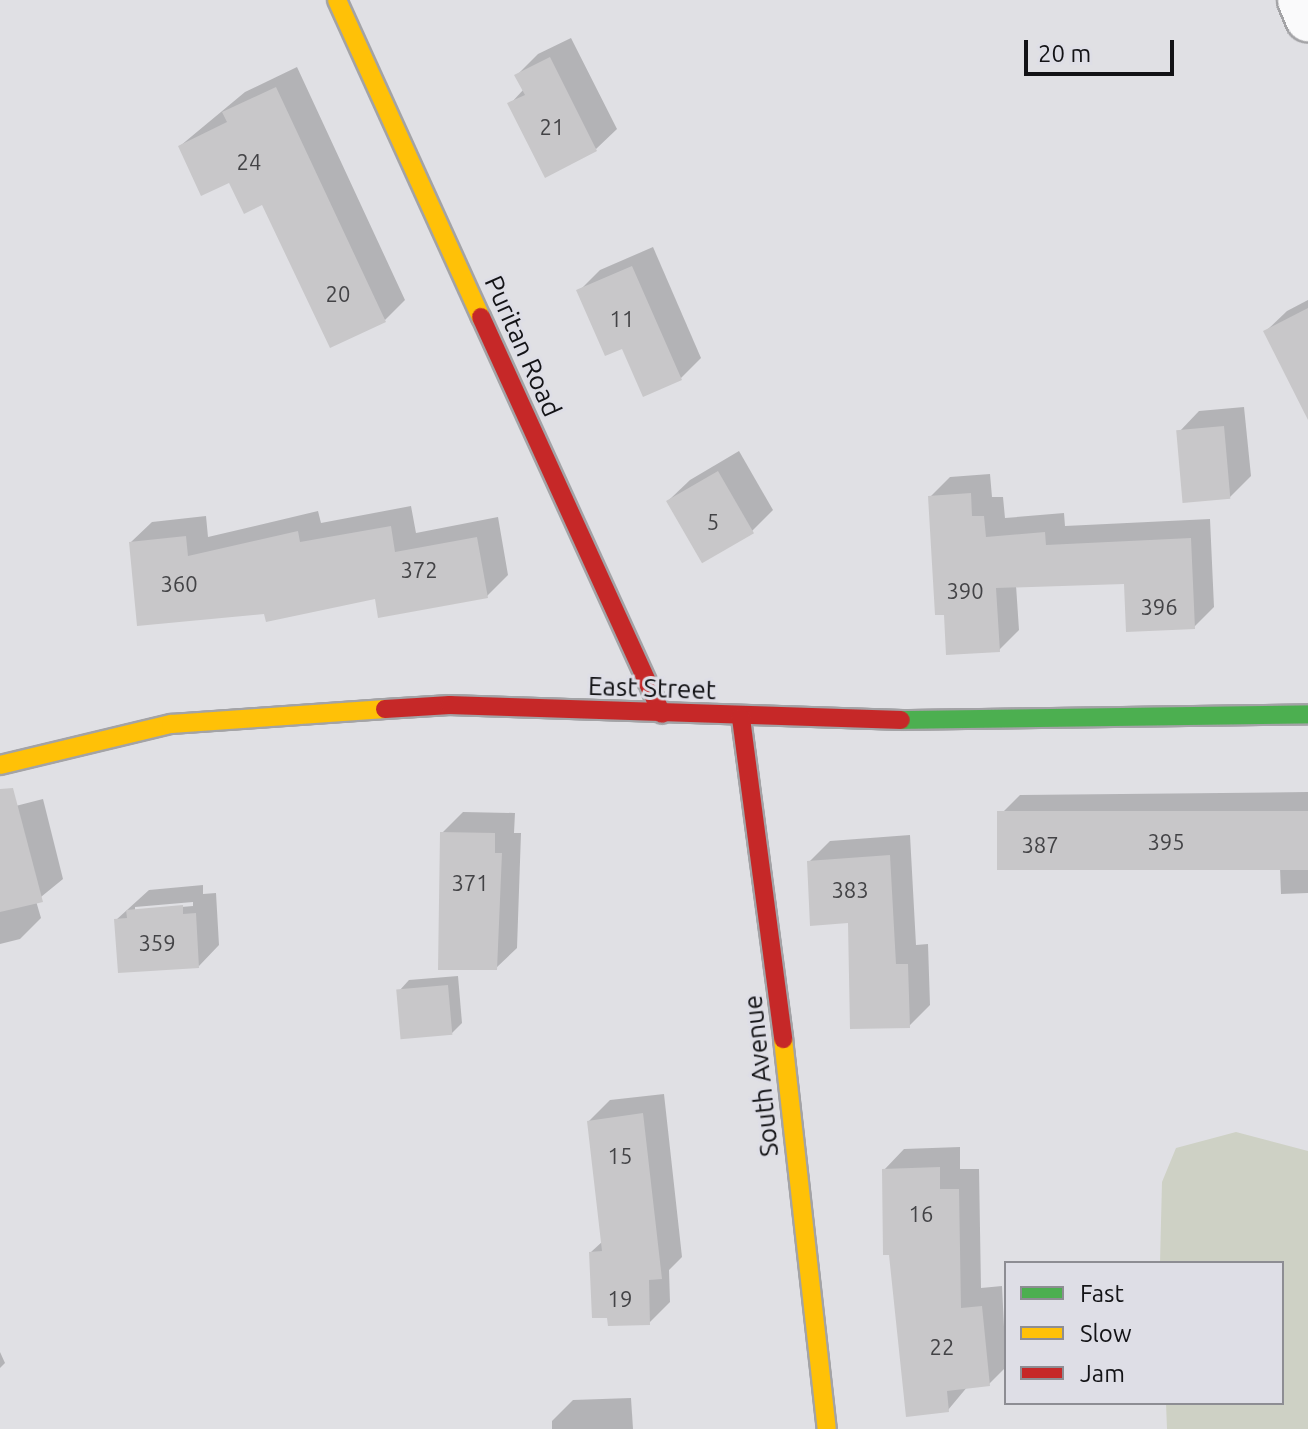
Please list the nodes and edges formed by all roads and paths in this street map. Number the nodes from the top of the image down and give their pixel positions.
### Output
1 (337, 0) edge
2 (1300, 0) edge
3 (1308, 19) edge
4 (662, 714) junction
5 (1308, 714) edge
6 (741, 718) junction
7 (0, 765) edge
8 (827, 1429) edge

1 - 4 street, Puritan Road
2 - 3 street
4 - 6 street, East Street
4 - 7 street, East Street
5 - 6 street, East Street
6 - 8 street, South Avenue

